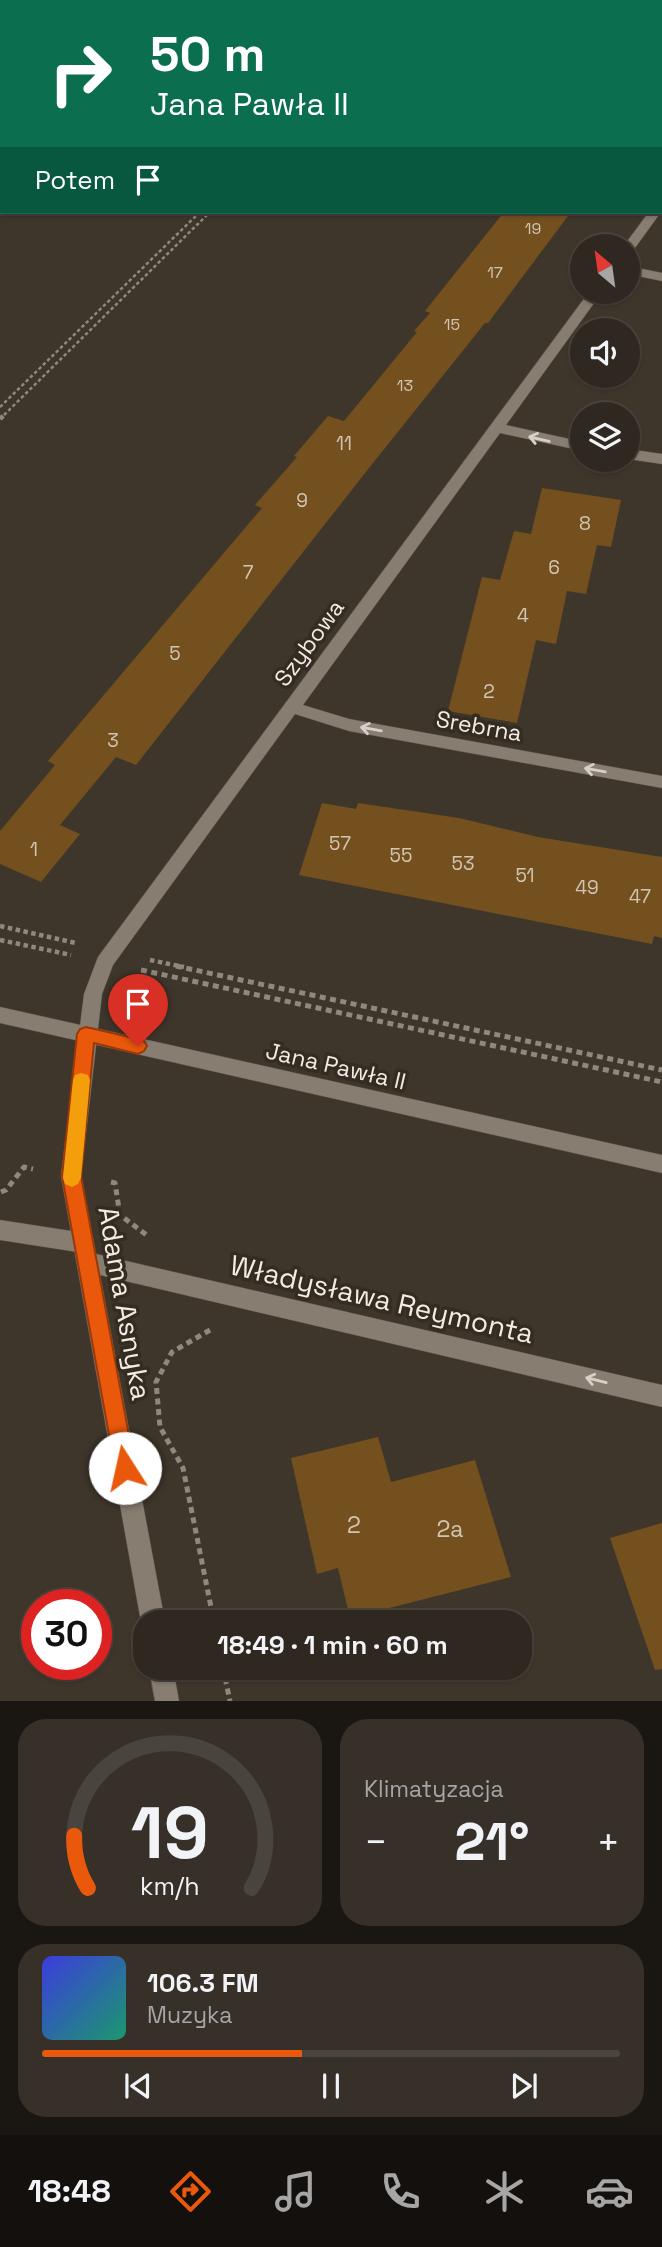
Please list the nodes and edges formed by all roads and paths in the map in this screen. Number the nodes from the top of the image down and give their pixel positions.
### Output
1 (198, 214) edge
2 (208, 214) edge
3 (654, 214) edge
4 (639, 234) edge
5 (640, 272) edge
6 (662, 277) edge
7 (587, 304) edge
8 (0, 407) edge
9 (0, 419) edge
10 (497, 426) junction
11 (570, 445) edge
12 (640, 456) edge
13 (662, 459) edge
14 (290, 707) junction
15 (662, 782) edge
16 (0, 926) edge
17 (0, 940) edge
18 (109, 957) junction
19 (0, 1015) edge
20 (86, 1034) junction
21 (662, 1070) edge
22 (662, 1082) edge
23 (662, 1164) edge
24 (71, 1176) junction
25 (0, 1192) edge
26 (0, 1230) edge
27 (160, 1239) dead end
28 (86, 1253) junction
29 (223, 1293) junction
30 (662, 1396) edge
31 (151, 1610) edge
32 (212, 1610) edge
33 (163, 1680) edge
34 (226, 1680) edge
35 (167, 1701) edge
36 (230, 1701) edge

1 - 8 path
2 - 9 path
3 - 4 street
5 - 6 street
7 - 10 street, Szybowa
11 -> 10 street
10 - 14 street, Szybowa
12 - 13 street
15 -> 14 street, Srebrna
14 - 18 street, Szybowa
16 - 18 path
17 - 18 path
18 - 20 street, Szybowa
18 - 21 path
18 - 22 path
19 - 20 street, Jana Pawła II
20 - 23 street, Jana Pawła II
20 - 24 street, Adama Asnyka
24 - 25 path
24 - 27 path
24 - 28 street, Adama Asnyka
26 - 28 street, Władysława Reymonta
28 - 29 street, Władysława Reymonta
28 - 31 street, Adama Asnyka
30 -> 29 street, Władysława Reymonta
29 - 32 path
33 - 35 street
34 - 36 path

